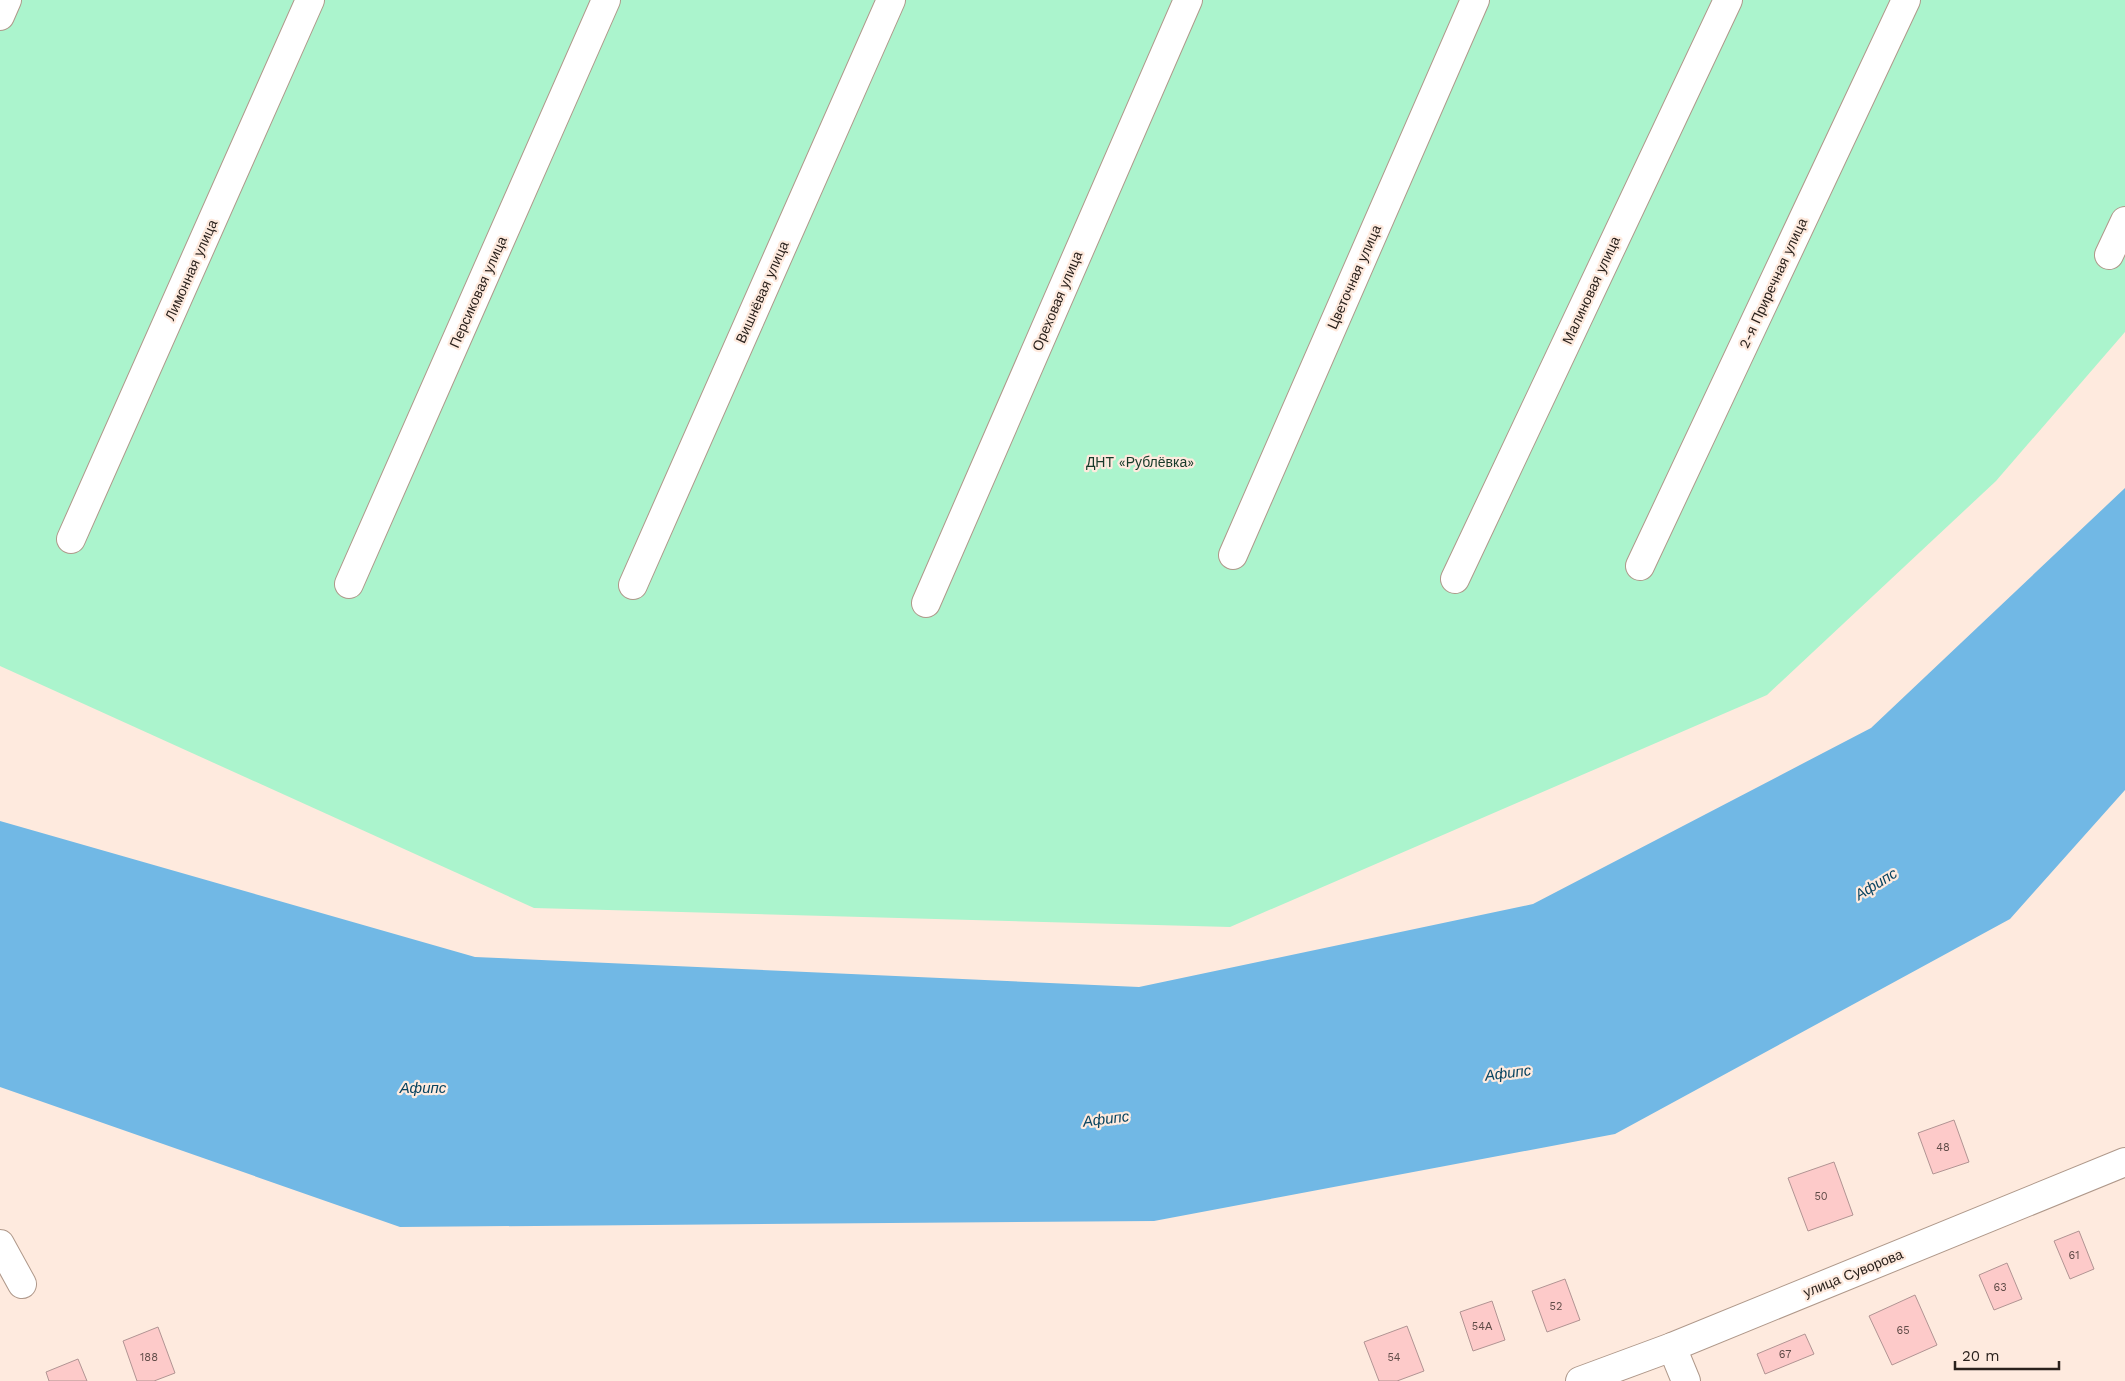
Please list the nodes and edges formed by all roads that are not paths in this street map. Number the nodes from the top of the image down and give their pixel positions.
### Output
1 (7, 0) edge
2 (310, 0) edge
3 (606, 0) edge
4 (891, 0) edge
5 (1188, 0) edge
6 (1475, 0) edge
7 (1728, 0) edge
8 (1906, 0) edge
9 (0, 16) edge
10 (2125, 221) edge
11 (2109, 255) dead end
12 (71, 539) dead end
13 (1233, 555) dead end
14 (1640, 566) dead end
15 (1455, 579) dead end
16 (349, 584) dead end
17 (634, 585) dead end
18 (926, 603) dead end
19 (2125, 1162) edge
20 (0, 1244) edge
21 (22, 1284) dead end
22 (1672, 1348) junction
23 (1580, 1381) edge
24 (1686, 1381) edge

1 - 9 street
2 - 12 street, Лимонная улица
3 - 16 street, Персиковая улица
4 - 17 street, Вишнёвая улица
5 - 18 street, Ореховая улица
6 - 13 street, Цветочная улица
7 - 15 street, Малиновая улица
8 - 14 street, 2-я Приречная улица
10 - 11 street
19 - 22 street, улица Суворова
20 - 21 street
22 - 23 street, улица Суворова
22 - 24 street

